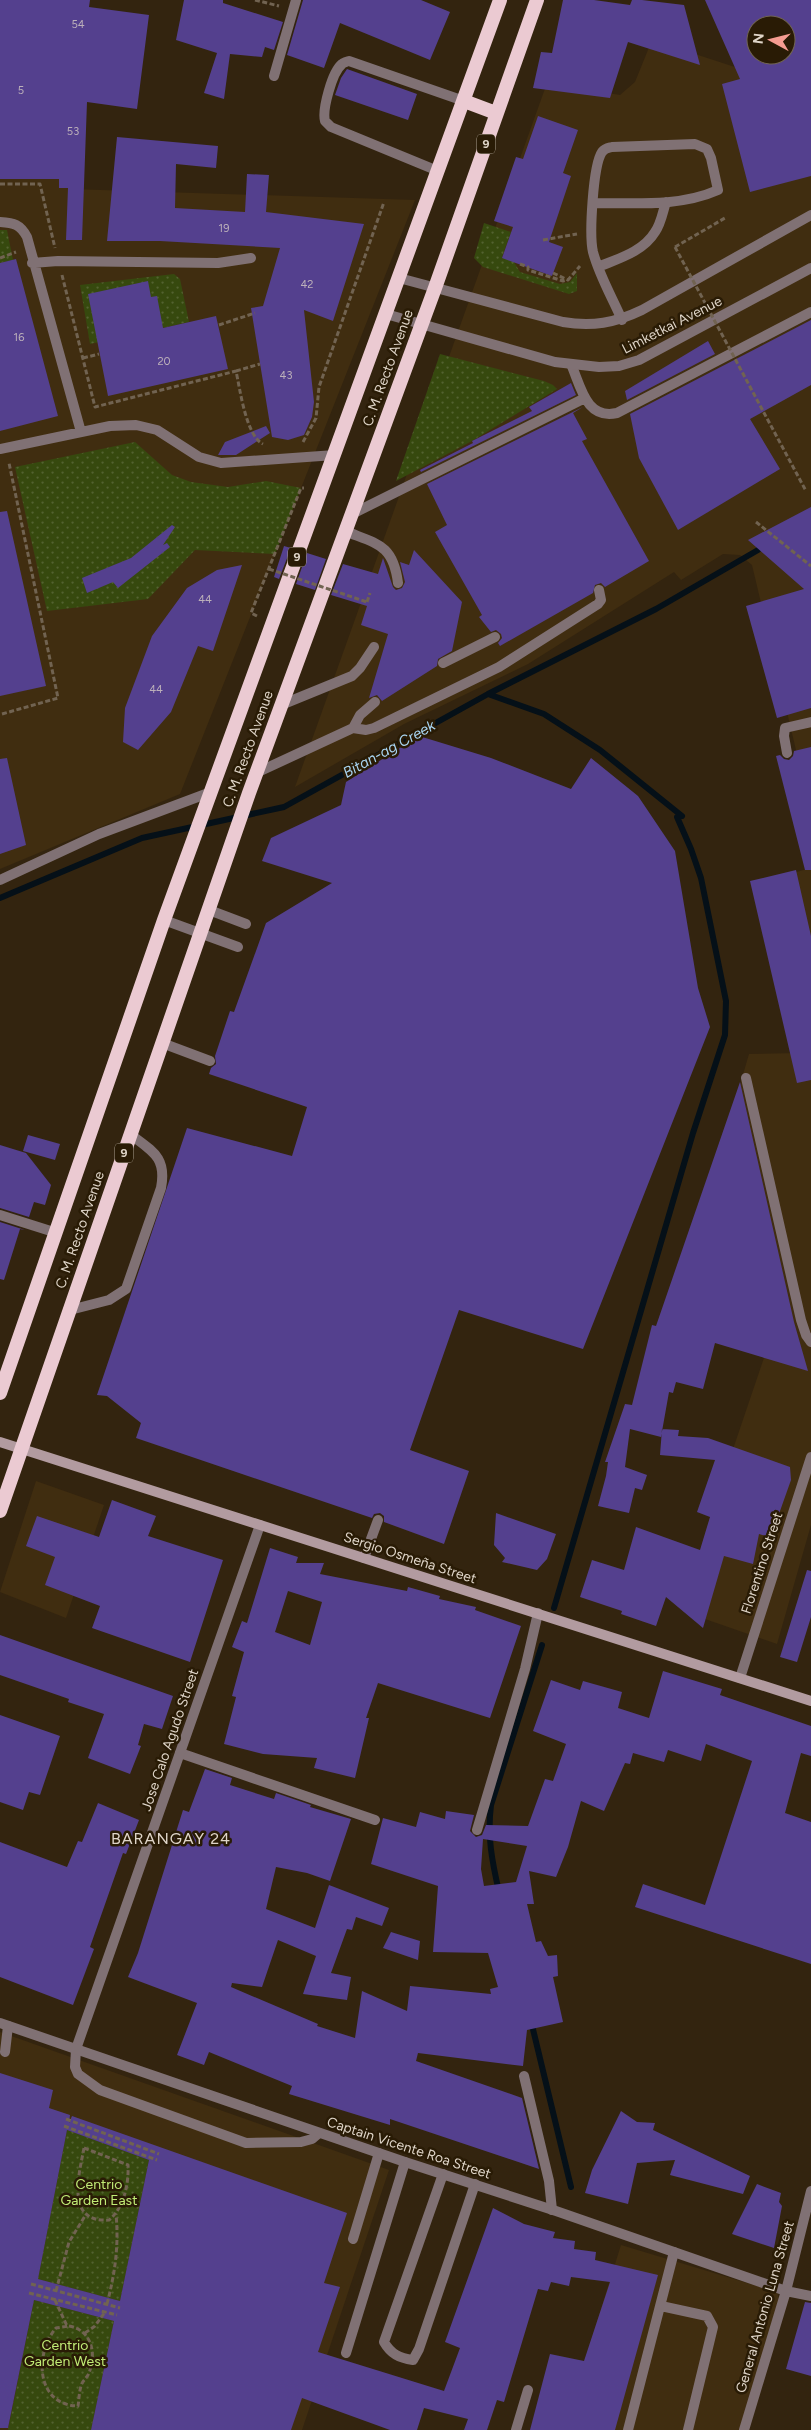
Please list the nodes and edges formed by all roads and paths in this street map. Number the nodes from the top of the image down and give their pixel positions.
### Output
1 (255, 0) edge
2 (500, 0) edge
3 (537, 0) edge
4 (295, 5) edge
5 (274, 76) dead end
6 (464, 101) junction
7 (496, 113) junction
8 (438, 170) junction
9 (0, 184) edge
10 (384, 202) dead end
11 (666, 202) junction
12 (594, 203) junction
13 (811, 215) edge
14 (725, 218) dead end
15 (0, 222) edge
16 (590, 233) junction
17 (543, 240) dead end
18 (592, 249) junction
19 (252, 258) dead end
20 (58, 261) junction
21 (32, 263) junction
22 (520, 264) dead end
23 (598, 267) junction
24 (811, 268) edge
25 (553, 272) dead end
26 (400, 278) junction
27 (568, 280) junction
28 (435, 288) junction
29 (811, 312) edge
30 (255, 313) dead end
31 (386, 314) junction
32 (622, 320) junction
33 (422, 324) junction
34 (218, 325) dead end
35 (99, 354) dead end
36 (83, 358) junction
37 (260, 364) dead end
38 (571, 364) junction
39 (236, 371) junction
40 (585, 398) junction
41 (81, 432) junction
42 (300, 445) dead end
43 (268, 446) dead end
44 (3, 448) edge
45 (335, 455) junction
46 (301, 488) dead end
47 (806, 491) dead end
48 (352, 514) junction
49 (756, 522) dead end
50 (345, 532) junction
51 (811, 566) edge
52 (269, 569) junction
53 (398, 583) dead end
54 (599, 590) dead end
55 (370, 593) dead end
56 (251, 614) dead end
57 (495, 637) dead end
58 (374, 646) dead end
59 (443, 663) dead end
60 (375, 702) dead end
61 (281, 705) junction
62 (2, 714) dead end
63 (811, 722) edge
64 (353, 728) junction
65 (786, 753) dead end
66 (256, 773) junction
67 (209, 796) junction
68 (0, 880) edge
69 (209, 910) junction
70 (164, 920) junction
71 (246, 924) dead end
72 (200, 934) junction
73 (238, 947) dead end
74 (162, 1043) junction
75 (210, 1061) dead end
76 (746, 1078) dead end
77 (130, 1134) junction
78 (0, 1215) edge
79 (56, 1233) junction
80 (70, 1310) junction
81 (811, 1342) edge
82 (0, 1393) edge
83 (0, 1442) edge
84 (22, 1449) junction
85 (811, 1457) edge
86 (0, 1512) edge
87 (378, 1520) dead end
88 (260, 1525) junction
89 (364, 1558) junction
90 (538, 1613) junction
91 (740, 1678) junction
92 (811, 1701) edge
93 (180, 1753) junction
94 (376, 1820) dead end
95 (477, 1830) dead end
96 (4, 2025) edge
97 (76, 2049) junction
98 (5, 2052) dead end
99 (524, 2076) dead end
100 (66, 2119) dead end
101 (64, 2126) dead end
102 (319, 2133) junction
103 (379, 2153) junction
104 (159, 2154) dead end
105 (157, 2160) dead end
106 (405, 2162) junction
107 (443, 2174) junction
108 (475, 2184) junction
109 (811, 2192) edge
110 (552, 2210) junction
111 (116, 2213) junction
112 (85, 2216) junction
113 (352, 2239) dead end
114 (674, 2252) junction
115 (30, 2284) dead end
116 (56, 2291) junction
117 (786, 2291) junction
118 (29, 2293) dead end
119 (811, 2296) edge
120 (55, 2299) junction
121 (106, 2304) junction
122 (660, 2306) junction
123 (120, 2308) dead end
124 (105, 2312) junction
125 (117, 2315) dead end
126 (67, 2326) junction
127 (85, 2333) junction
128 (346, 2353) dead end
129 (528, 2390) dead end
130 (516, 2430) edge
131 (628, 2430) edge
132 (688, 2430) edge
133 (744, 2430) edge

1 - 4 path
2 - 6 highway, C. M. Recto Avenue / 9
3 - 7 highway, C. M. Recto Avenue / 9
4 - 5 street
6 - 7 highway
6 - 8 highway, C. M. Recto Avenue / 9
6 - 8 street
7 - 28 highway, C. M. Recto Avenue / 9
8 - 26 highway, C. M. Recto Avenue / 9
9 - 20 path
10 - 42 path
11 - 12 street
11 - 12 street
11 - 23 street
12 - 16 street
13 - 32 street, Limketkai Avenue
14 - 47 path, bridge
15 - 21 street
16 - 17 path
16 - 18 street
18 - 23 street
18 - 27 path
19 - 20 street
20 - 21 street
20 - 36 path
21 - 41 street
22 - 27 path
23 - 32 street
24 - 38 street, Limketkai Avenue
25 - 27 path
26 - 28 street, Limketkai Avenue
26 - 31 highway, C. M. Recto Avenue / 9
28 - 32 street, Limketkai Avenue
28 - 33 highway, C. M. Recto Avenue / 9
29 - 40 street
30 - 34 path
31 - 33 street, Limketkai Avenue
31 - 45 highway, C. M. Recto Avenue / 9
33 - 38 street, Limketkai Avenue
33 - 48 highway, C. M. Recto Avenue / 9
35 - 36 path
36 - 39 path
37 - 39 path
38 - 40 street
39 - 43 path
40 - 48 street
41 - 44 street
41 - 45 street
44 - 62 path
45 - 67 highway, C. M. Recto Avenue / 9
46 - 52 path
48 - 50 highway, C. M. Recto Avenue / 9
49 - 51 path
50 - 53 street
50 - 61 highway, C. M. Recto Avenue / 9
52 - 55 path, bridge
52 - 56 path
54 - 64 street
57 - 59 street
58 - 61 street
60 - 64 street
61 - 66 highway, C. M. Recto Avenue / 9
63 - 65 street
64 - 66 street
66 - 69 highway, C. M. Recto Avenue / 9
67 - 68 street
67 - 70 highway, C. M. Recto Avenue / 9
69 - 71 street
69 - 72 highway, C. M. Recto Avenue / 9
70 - 72 street
70 - 79 highway, C. M. Recto Avenue / 9
72 - 73 street
72 - 74 highway, C. M. Recto Avenue / 9
74 - 75 street
74 - 77 highway, C. M. Recto Avenue / 9
76 - 81 street
77 - 80 highway, C. M. Recto Avenue / 9
77 - 80 street
78 - 79 street
79 - 82 highway, C. M. Recto Avenue / 9
80 - 84 highway, C. M. Recto Avenue / 9
83 - 84 main road, Sergio Osmeña Street
84 - 86 highway, C. M. Recto Avenue / 9
84 - 88 main road, Sergio Osmeña Street
85 - 91 street, Florentino Street
87 - 89 street
88 - 89 main road, Sergio Osmeña Street
88 - 93 street, Jose Calo Agudo Street
89 - 90 main road, Sergio Osmeña Street
90 - 91 main road, Sergio Osmeña Street
90 - 95 street
91 - 92 main road, Sergio Osmeña Street
93 - 94 street
93 - 97 street, Jose Calo Agudo Street
96 - 97 street, Captain Vicente Roa Street
96 - 98 street
97 - 102 street, Captain Vicente Roa Street
97 - 102 street
99 - 110 street
100 - 104 path
101 - 105 path
102 - 103 street, Captain Vicente Roa Street
103 - 106 street, Captain Vicente Roa Street
103 - 113 street
106 - 107 street, Captain Vicente Roa Street
106 - 128 street
107 - 108 street, Captain Vicente Roa Street
107 - 108 street
108 - 110 street, Captain Vicente Roa Street
109 - 117 street, General Antonio Luna Street
110 - 114 street, Captain Vicente Roa Street
111 - 112 path
111 - 112 path
111 - 121 path
112 - 116 path
114 - 117 street, Captain Vicente Roa Street
114 - 122 street
115 - 116 path
116 - 121 path
117 - 119 street, Captain Vicente Roa Street
117 - 133 street, General Antonio Luna Street
118 - 120 path
120 - 124 path
120 - 126 path
121 - 123 path
122 - 131 street
122 - 132 street
124 - 125 path
124 - 127 path
126 - 127 path
126 - 127 path
129 - 130 street

